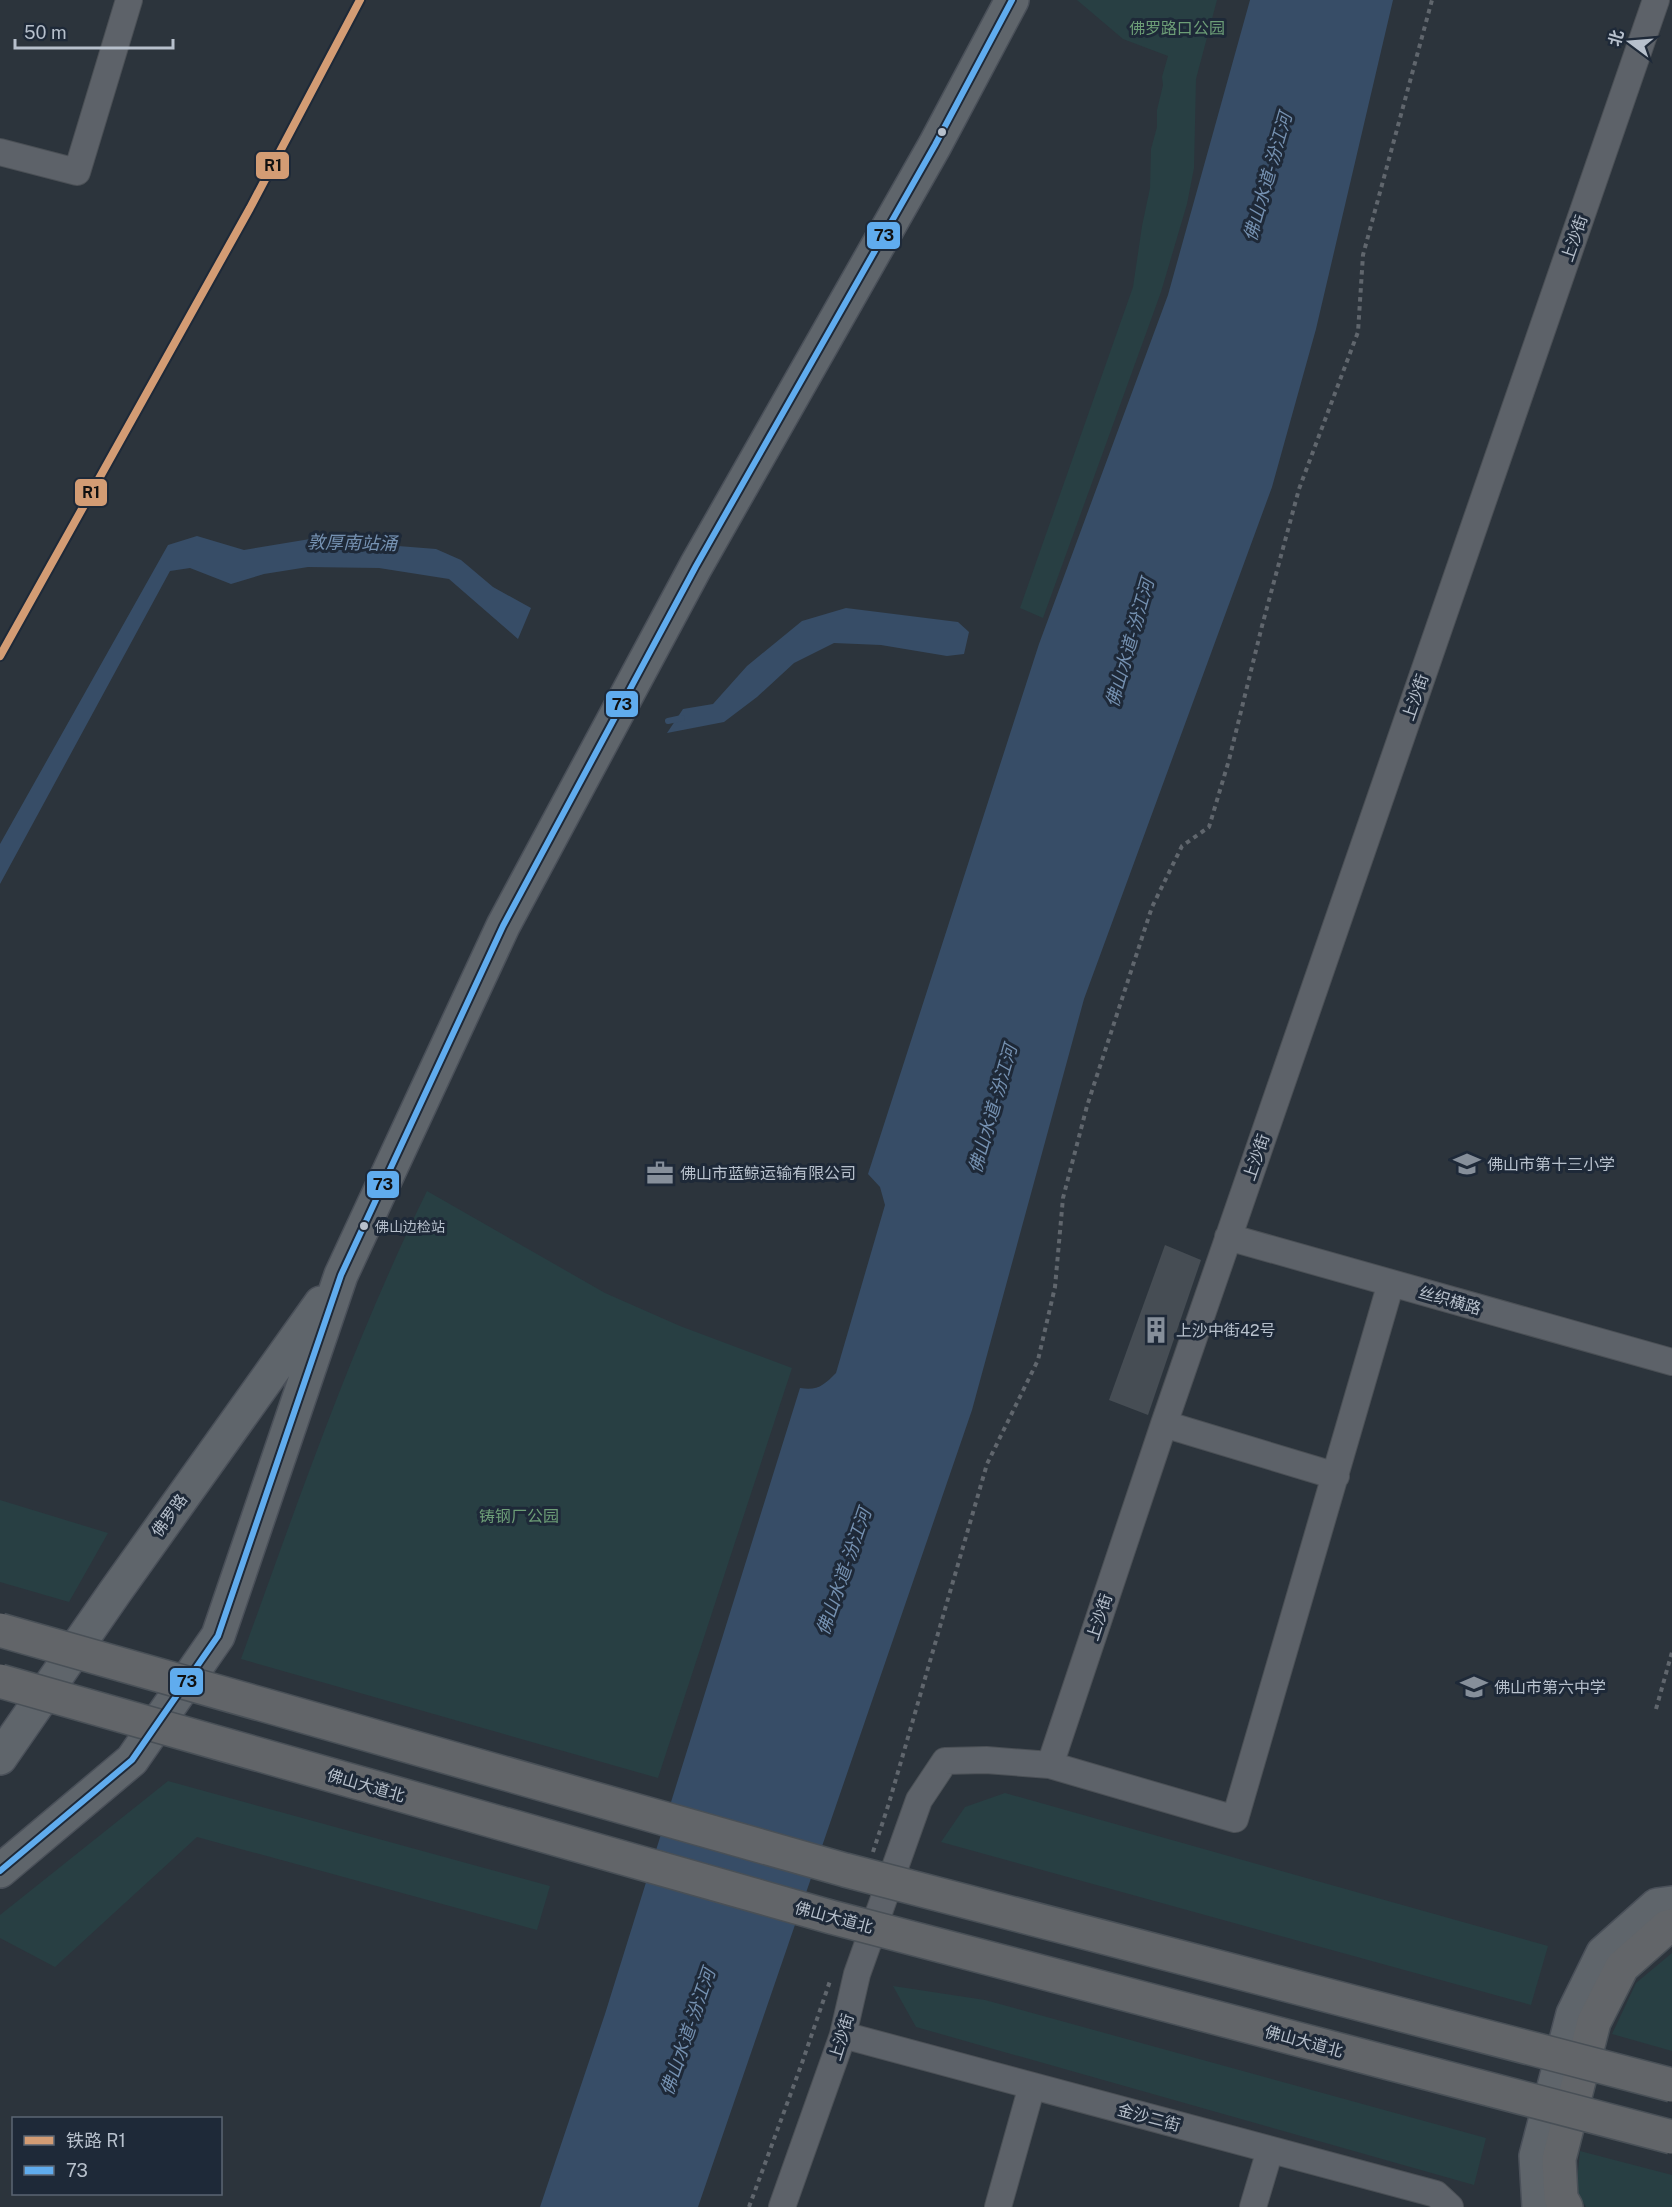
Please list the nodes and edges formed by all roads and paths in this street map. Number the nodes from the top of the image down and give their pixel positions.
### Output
1 (129, 0) edge
2 (1012, 0) edge
3 (1432, 0) edge
4 (1656, 0) edge
5 (0, 152) edge
6 (1228, 1238) junction
7 (341, 1275) junction
8 (1391, 1283) junction
9 (1672, 1362) edge
10 (1164, 1424) junction
11 (1336, 1476) junction
12 (0, 1630) edge
13 (1672, 1652) edge
14 (0, 1681) edge
15 (1656, 1709) dead end
16 (0, 1758) edge
17 (1050, 1765) junction
18 (870, 1859) dead end
19 (0, 1871) edge
20 (1672, 1903) edge
21 (1672, 1926) edge
22 (832, 1972) dead end
23 (843, 2035) junction
24 (1672, 2085) edge
25 (1032, 2086) junction
26 (1672, 2137) edge
27 (1270, 2150) junction
28 (749, 2207) edge
29 (782, 2207) edge
30 (998, 2207) edge
31 (1253, 2207) edge
32 (1450, 2207) edge
33 (1539, 2207) edge
34 (1566, 2207) edge

1 - 5 street
2 - 7 main road, 佛罗路
3 - 18 path
4 - 6 street, 上沙街
6 - 8 street, 丝织横路
6 - 10 street, 上沙街
7 - 16 main road, 佛罗路
7 - 19 main road, 佛罗路
8 - 9 street, 丝织横路
8 - 11 street
10 - 11 street
10 - 17 street, 上沙街
11 - 17 street
12 - 24 highway, bridge
13 - 15 path
14 - 26 highway, 佛山大道北, bridge
17 - 23 street, 上沙街
20 - 33 main road
21 - 34 highway
22 - 28 path
23 - 25 street, 金沙二街
23 - 29 street, 上沙街
25 - 27 street, 金沙二街
25 - 30 street
27 - 31 street
27 - 32 street, 金沙二街

